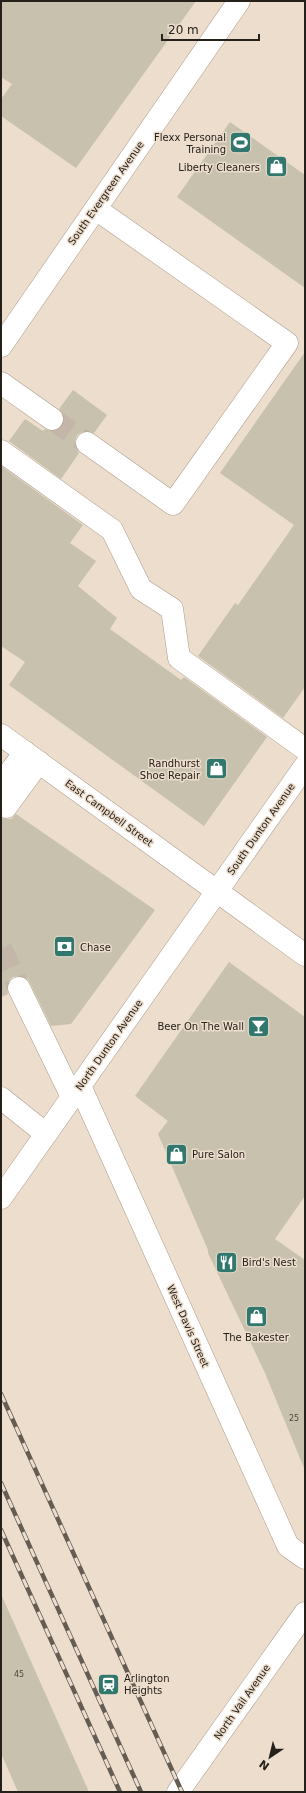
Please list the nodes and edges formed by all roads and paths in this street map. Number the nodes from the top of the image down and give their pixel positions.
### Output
1 (239, 1) edge
2 (96, 208) junction
3 (1, 346) edge
4 (1, 383) edge
5 (52, 419) tunnel mouth
6 (87, 443) tunnel mouth
7 (1, 452) edge
8 (3, 740) edge
9 (305, 749) edge
10 (32, 757) junction
11 (305, 766) edge
12 (1, 784) edge
13 (6, 807) dead end
14 (217, 891) junction
15 (305, 955) edge
16 (19, 988) tunnel mouth
17 (76, 1091) junction
18 (1, 1098) edge
19 (46, 1134) junction
20 (1, 1198) edge
21 (305, 1558) edge
22 (305, 1613) edge
23 (178, 1792) edge

1 - 2 street, South Evergreen Avenue
2 - 3 street, South Evergreen Avenue
2 - 6 street
4 - 5 street
7 - 9 street
8 - 10 street, East Campbell Street
10 - 12 street
10 - 13 street
10 - 14 street, East Campbell Street
11 - 14 street, South Dunton Avenue
14 - 15 street, East Campbell Street
14 - 17 street, North Dunton Avenue
16 - 17 street, West Davis Street
17 - 19 street, North Dunton Avenue
17 - 21 street, West Davis Street
18 - 19 street
19 - 20 street, North Dunton Avenue
22 - 23 street, North Vail Avenue

